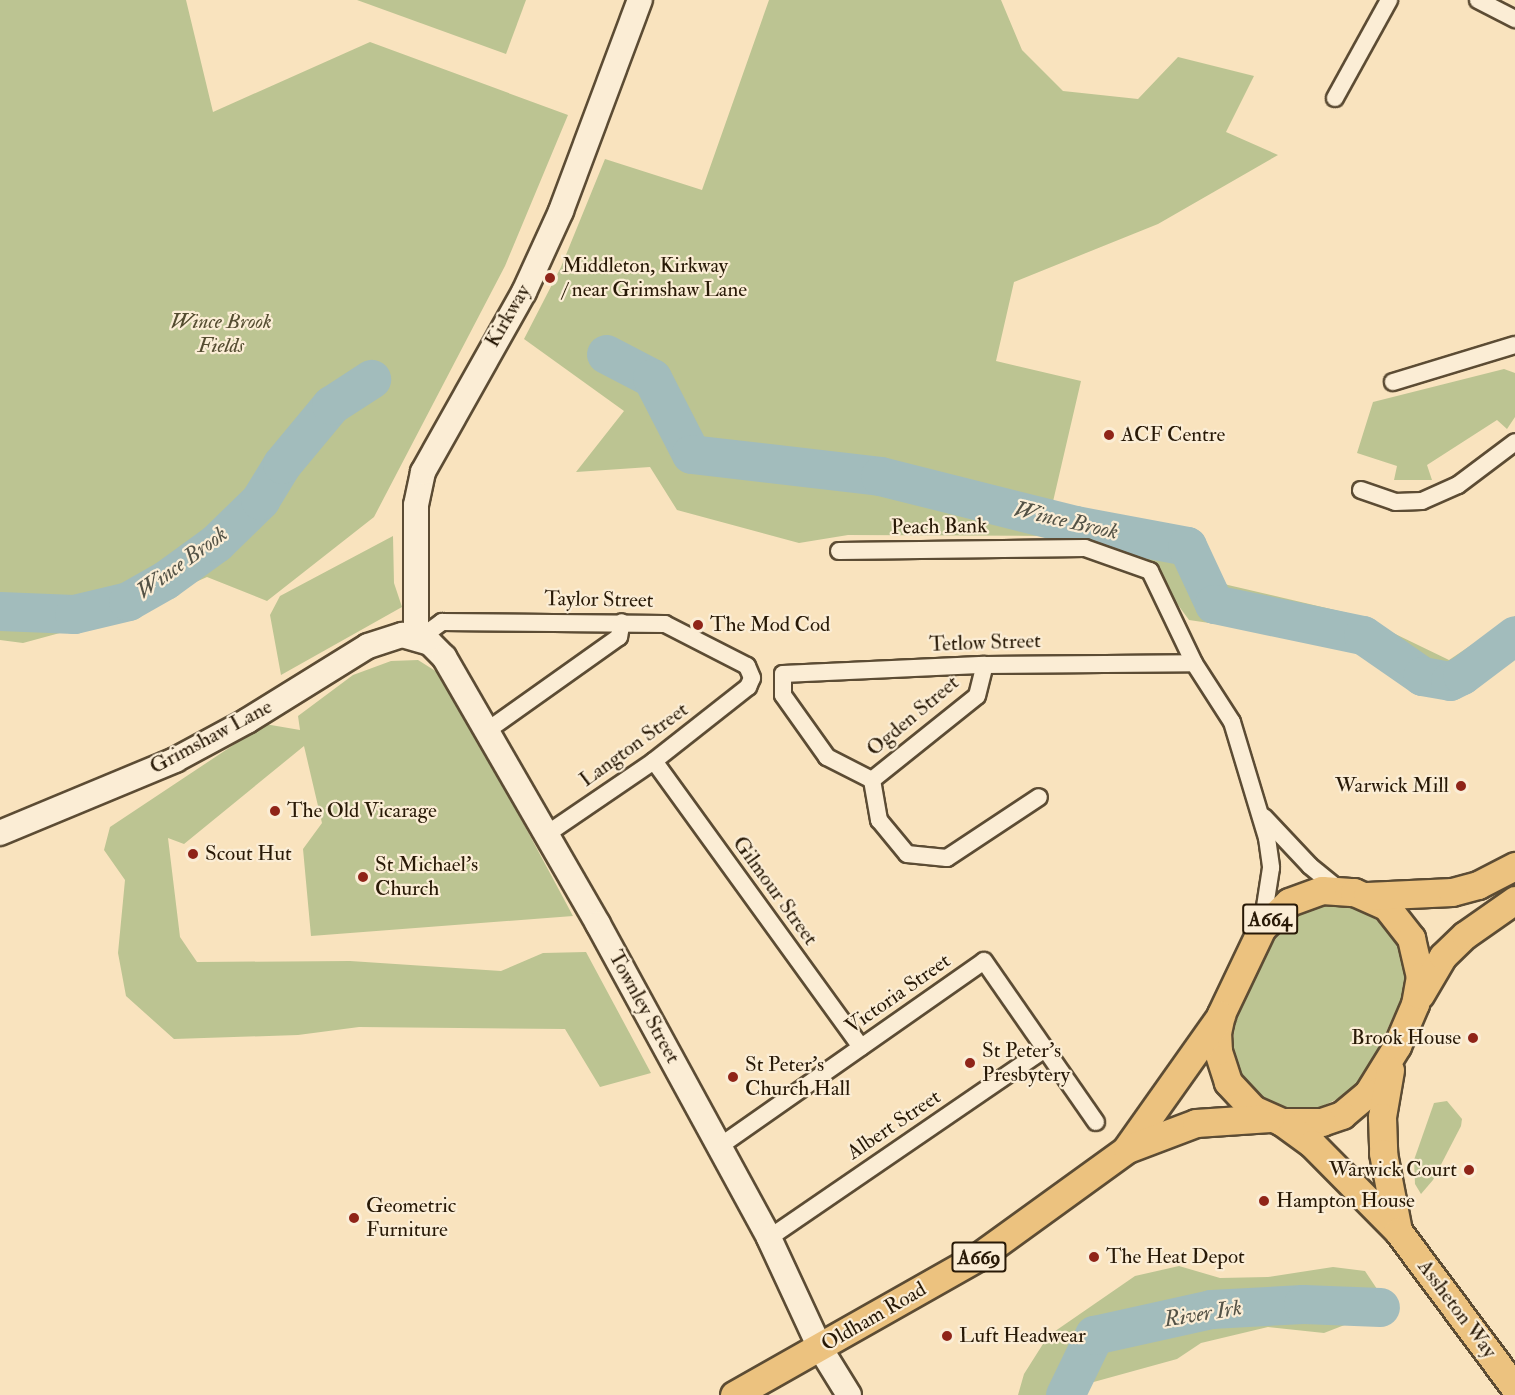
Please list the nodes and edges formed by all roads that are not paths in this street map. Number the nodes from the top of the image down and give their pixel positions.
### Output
1 (640, 0) edge
2 (1389, 0) edge
3 (1478, 0) edge
4 (1515, 20) edge
5 (1335, 98) dead end
6 (1515, 345) edge
7 (1393, 382) dead end
8 (1515, 442) edge
9 (1361, 490) dead end
10 (838, 551) dead end
11 (622, 622) junction
12 (421, 639) junction
13 (1194, 663) junction
14 (984, 665) junction
15 (748, 687) joint
16 (488, 730) junction
17 (654, 761) junction
18 (872, 780) junction
19 (1039, 797) dead end
20 (1258, 810) junction
21 (0, 832) edge
22 (544, 836) junction
23 (1515, 866) edge
24 (1340, 890) junction
25 (1367, 896) junction
26 (1515, 900) edge
27 (1262, 928) junction
28 (1415, 1004) junction
29 (1221, 1014) junction
30 (1397, 1046) junction
31 (861, 1047) junction
32 (1045, 1049) junction
33 (1276, 1120) junction
34 (1096, 1122) dead end
35 (720, 1146) junction
36 (1126, 1149) junction
37 (1398, 1231) junction
38 (769, 1238) junction
39 (820, 1348) junction
40 (1515, 1388) edge
41 (735, 1395) edge
42 (849, 1395) edge

1 - 12 main road, Kirkway
2 - 5 street
3 - 4 street
6 - 7 street
8 - 9 street
10 - 13 street, Peach Bank
11 - 12 street, Taylor Street
11 - 15 street, Taylor Street
11 - 16 street
12 - 16 main road, Townley Street
12 - 21 main road, Grimshaw Lane
13 - 14 street, Tetlow Street
13 - 20 street, Peach Bank
14 - 18 street, Ogden Street
14 - 18 street, Tetlow Street
15 - 17 street, Langton Street
16 - 22 main road, Townley Street
17 - 22 street, Langton Street
17 - 31 street, Gilmour Street
18 - 19 street, Ogden Street
20 - 24 street
20 - 27 street, Peach Bank
22 - 35 main road, Townley Street
23 - 25 main road, A664
24 - 25 main road, A664
24 - 27 main road, A664
25 - 28 main road, A664
26 - 28 main road, A664
27 - 29 main road, A664
28 - 30 main road, A664
29 - 33 main road, A664
29 - 36 main road, Oldham Road
30 - 33 main road, A664
30 - 37 main road, Assheton Way / A664
31 - 32 street, Victoria Street
31 - 35 street, Victoria Street
32 - 34 street
32 - 38 street, Albert Street
33 - 36 main road, Oldham Road
33 - 37 main road, Assheton Way / A664
35 - 38 main road, Townley Street
36 - 39 main road, Oldham Road / A669
37 - 40 main road, Assheton Way / A664
38 - 39 main road, Townley Street
39 - 41 main road, Oldham Road / A669
39 - 42 main road, Townley Street

